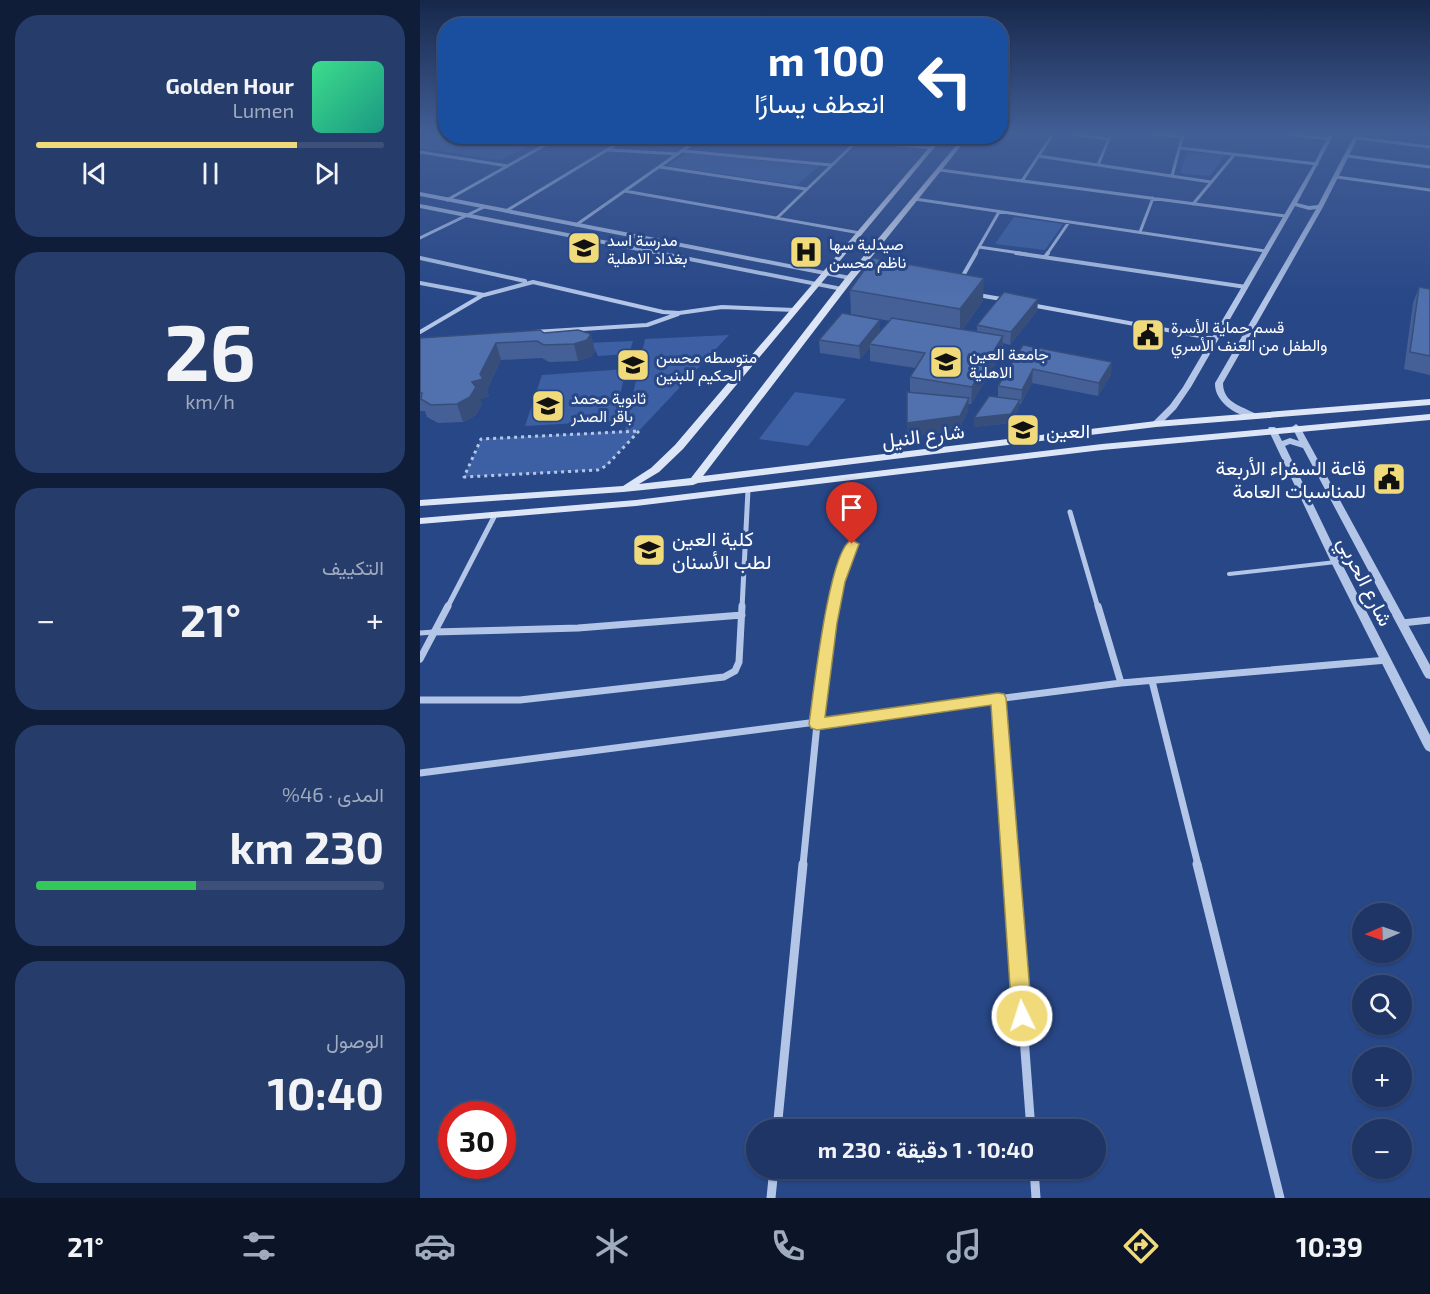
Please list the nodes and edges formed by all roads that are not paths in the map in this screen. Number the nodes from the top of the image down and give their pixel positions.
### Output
1 (465, 190) edge
2 (541, 190) edge
3 (805, 190) edge
4 (897, 190) edge
5 (922, 190) edge
6 (1091, 190) edge
7 (1205, 190) edge
8 (1301, 190) edge
9 (1330, 190) edge
10 (625, 191) joint
11 (420, 195) edge
12 (915, 198) junction
13 (1153, 198) junction
14 (447, 200) junction
15 (1193, 204) junction
16 (420, 206) edge
17 (484, 207) junction
18 (1320, 207) junction
19 (1289, 210) junction
20 (506, 211) junction
21 (999, 212) junction
22 (468, 215) junction
23 (1315, 217) junction
24 (777, 218) junction
25 (1069, 222) junction
26 (576, 225) junction
27 (1140, 232) junction
28 (860, 233) junction
29 (420, 238) edge
30 (979, 247) junction
31 (1265, 251) junction
32 (1046, 256) junction
33 (420, 258) edge
34 (857, 271) junction
35 (826, 273) junction
36 (868, 273) edge
37 (850, 278) junction
38 (525, 281) junction
39 (960, 282) edge
40 (420, 283) edge
41 (817, 284) junction
42 (1246, 287) junction
43 (842, 289) junction
44 (966, 292) edge
45 (484, 295) junction
46 (1012, 301) edge
47 (1023, 303) edge
48 (795, 310) junction
49 (680, 313) junction
50 (420, 324) edge
51 (430, 326) junction
52 (420, 332) edge
53 (527, 332) edge
54 (1216, 339) junction
55 (1430, 402) edge
56 (1255, 416) junction
57 (1430, 417) edge
58 (1156, 424) junction
59 (1296, 427) junction
60 (1272, 429) junction
61 (1280, 445) junction
62 (1306, 446) junction
63 (693, 482) junction
64 (624, 489) junction
65 (748, 490) junction
66 (420, 503) edge
67 (1070, 512) dead end
68 (494, 517) junction
69 (420, 521) edge
70 (852, 544) dead end
71 (1336, 562) junction
72 (1229, 574) dead end
73 (741, 615) junction
74 (1430, 620) edge
75 (1402, 623) junction
76 (434, 632) junction
77 (420, 633) edge
78 (420, 659) edge
79 (1387, 660) junction
80 (1430, 675) edge
81 (1152, 681) junction
82 (1121, 683) junction
83 (998, 698) junction
84 (420, 700) edge
85 (817, 724) junction
86 (1430, 747) edge
87 (420, 773) edge
88 (778, 1119) edge
89 (1030, 1119) edge
90 (773, 1179) edge
91 (1035, 1179) edge
92 (771, 1198) edge
93 (1036, 1198) edge
94 (1280, 1198) edge

1 - 14 street
2 - 20 street
3 - 24 street
4 - 28 main road
5 - 12 main road
6 - 13 street
7 - 15 street
8 - 19 street
9 - 18 street
10 - 24 street
10 - 26 street
11 - 14 street
12 - 21 street
12 - 34 main road
13 - 15 street
13 - 27 street
14 - 17 street
15 - 19 street
16 - 22 street
17 - 20 street
17 - 22 street
18 - 19 street
18 - 23 street
19 - 23 street
19 - 31 street
20 - 26 street
21 - 25 street
21 - 30 street
22 - 29 street
22 - 41 street
23 - 56 street
24 - 28 street
25 - 27 street
25 - 32 street
26 - 35 street
27 - 31 street
28 - 35 main road
30 - 32 street
30 - 39 street
31 - 42 street
32 - 42 street
33 - 38 street
34 - 36 street
34 - 37 main road
35 - 37 street
35 - 41 main road
37 - 43 main road
38 - 45 street
38 - 49 street
40 - 45 street
41 - 43 street
41 - 48 main road
42 - 54 street
43 - 63 main road
44 - 46 street
45 - 51 street
47 - 54 street
48 - 49 street
48 - 64 main road
49 - 53 street
50 - 51 street
51 - 52 street
54 - 58 street
55 - 56 main road, شارع النيل
56 - 58 main road, شارع النيل
57 - 59 main road
58 - 63 main road, شارع النيل
59 - 60 main road
59 - 62 street, شارع الحربي
60 - 61 street, شارع الحربي
60 - 65 main road
61 - 62 street
61 - 71 street, شارع الحربي
62 - 75 street, شارع الحربي
63 - 64 main road, شارع النيل
64 - 66 main road, شارع النيل
65 - 68 main road
65 - 73 street
67 - 82 street
68 - 69 main road
68 - 76 street
70 - 85 street
71 - 72 lane
71 - 79 street, شارع الحربي
73 - 76 street
73 - 84 street
74 - 75 street
75 - 80 street, شارع الحربي
76 - 77 lane
76 - 78 street
79 - 81 street
79 - 86 street, شارع الحربي
81 - 82 street
81 - 94 street
82 - 83 street
83 - 85 street
83 - 89 street
85 - 87 street
85 - 88 street
90 - 92 street
91 - 93 street

